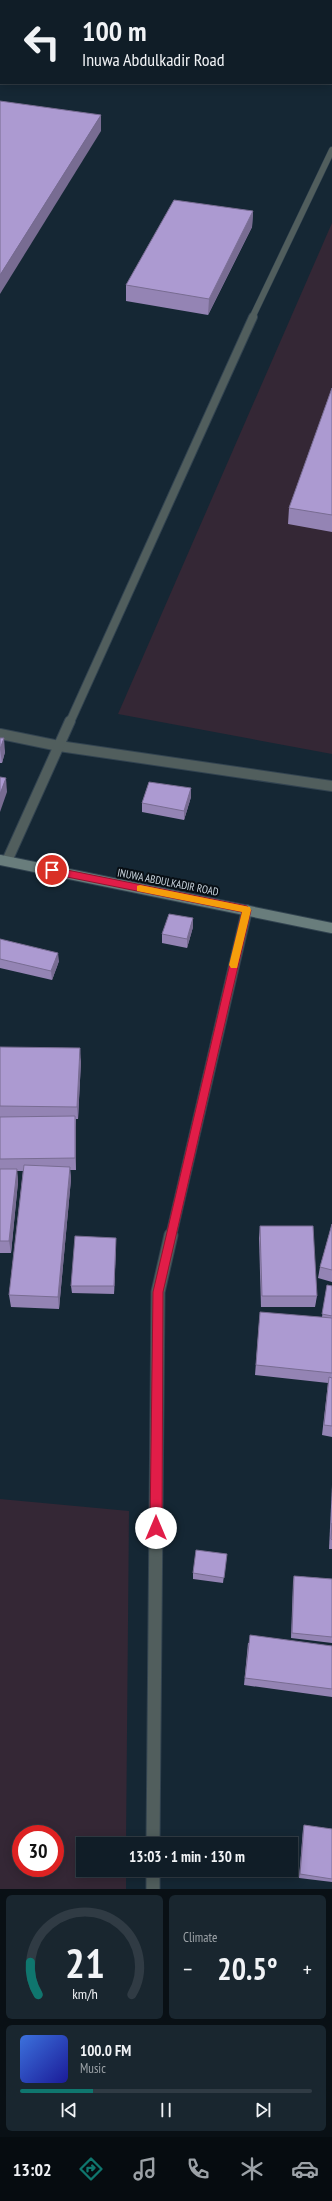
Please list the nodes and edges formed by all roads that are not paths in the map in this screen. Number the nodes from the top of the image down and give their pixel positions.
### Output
1 (332, 150) edge
2 (0, 734) edge
3 (59, 746) junction
4 (332, 786) edge
5 (4, 861) edge
6 (247, 910) junction
7 (332, 928) edge
8 (154, 1837) edge
9 (153, 1877) edge
10 (153, 1889) edge

1 - 3 street
2 - 3 street
3 - 4 street
3 - 5 street
5 - 6 main road, INUWA ABDULKADIR ROAD
6 - 7 main road, INUWA ABDULKADIR ROAD
6 - 8 street
9 - 10 street

